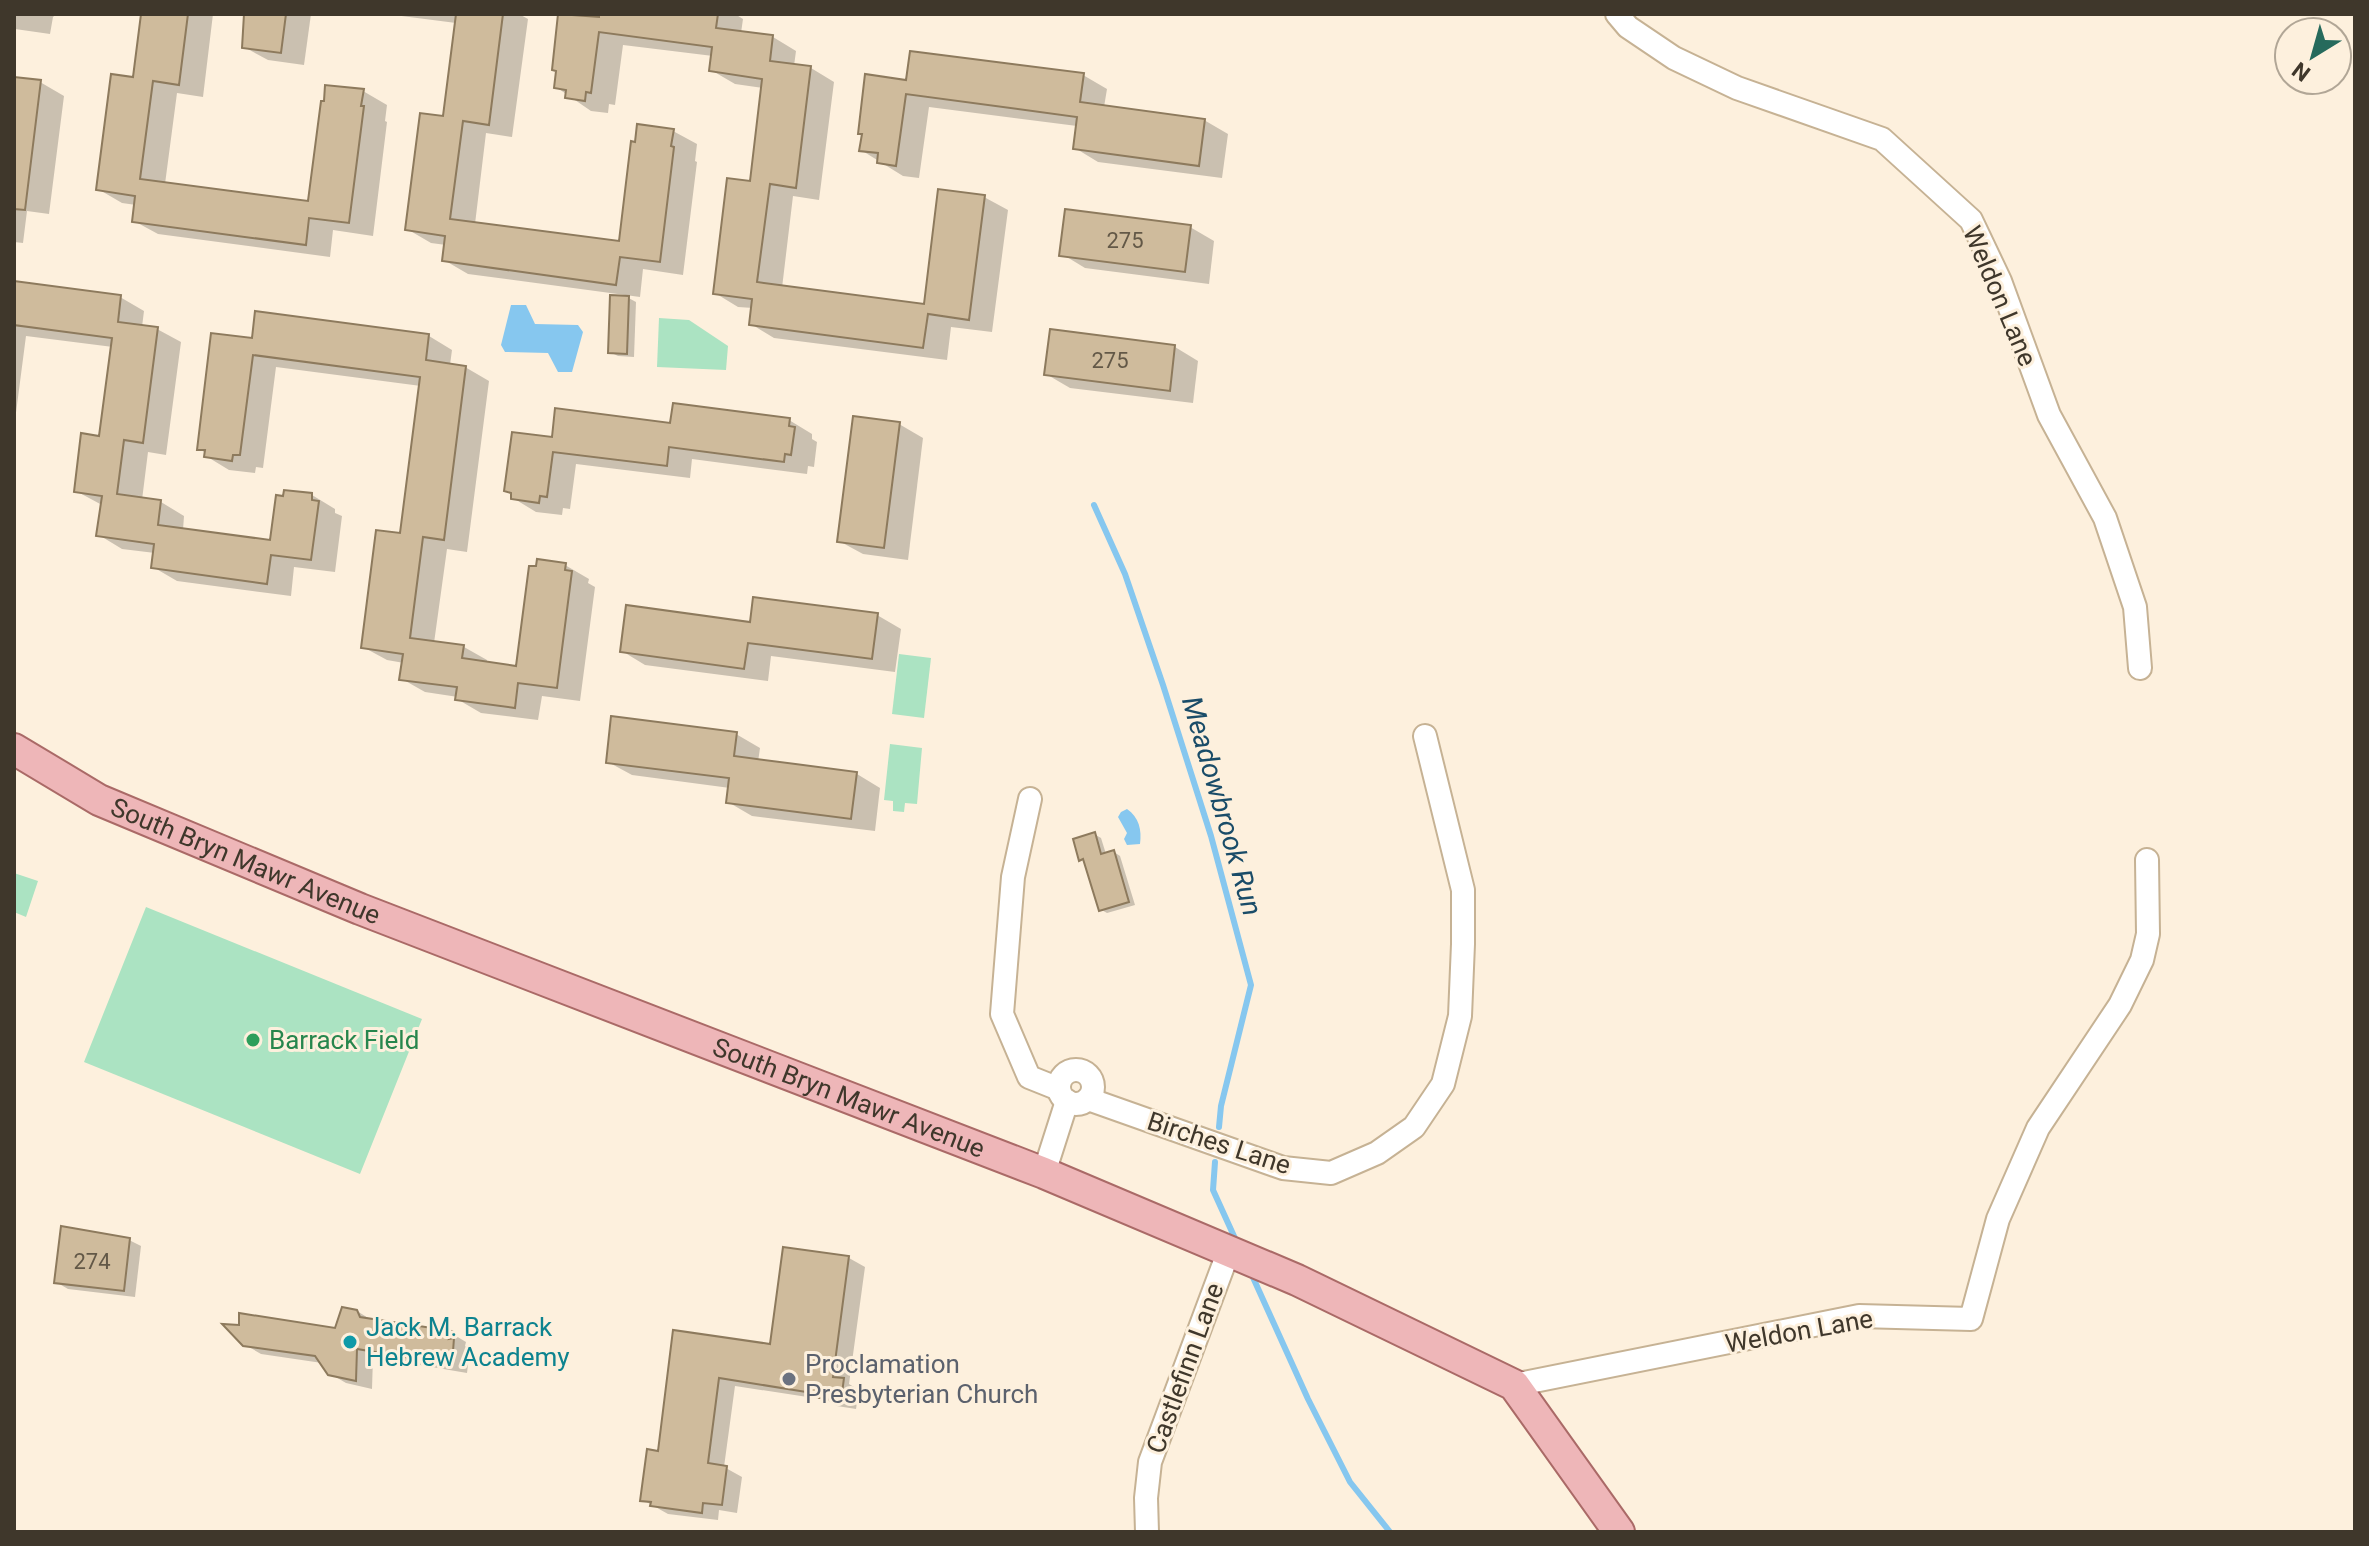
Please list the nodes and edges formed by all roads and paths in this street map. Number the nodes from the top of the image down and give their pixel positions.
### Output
1 (1617, 14) edge
2 (2140, 668) dead end
3 (1425, 736) dead end
4 (14, 749) edge
5 (1030, 799) dead end
6 (2147, 860) dead end
7 (1072, 1097) junction
8 (1044, 1173) junction
9 (1233, 1255) junction
10 (1514, 1385) junction
11 (1147, 1532) edge
12 (1619, 1532) edge

1 - 2 street, Weldon Lane
3 - 7 street, Birches Lane
4 - 8 main road, South Bryn Mawr Avenue
5 - 7 street, Birches Lane
6 - 10 street, Weldon Lane
7 - 8 street
8 - 9 main road, South Bryn Mawr Avenue
9 - 10 main road, South Bryn Mawr Avenue
9 - 11 street, Castlefinn Lane
10 - 12 main road, South Bryn Mawr Avenue

